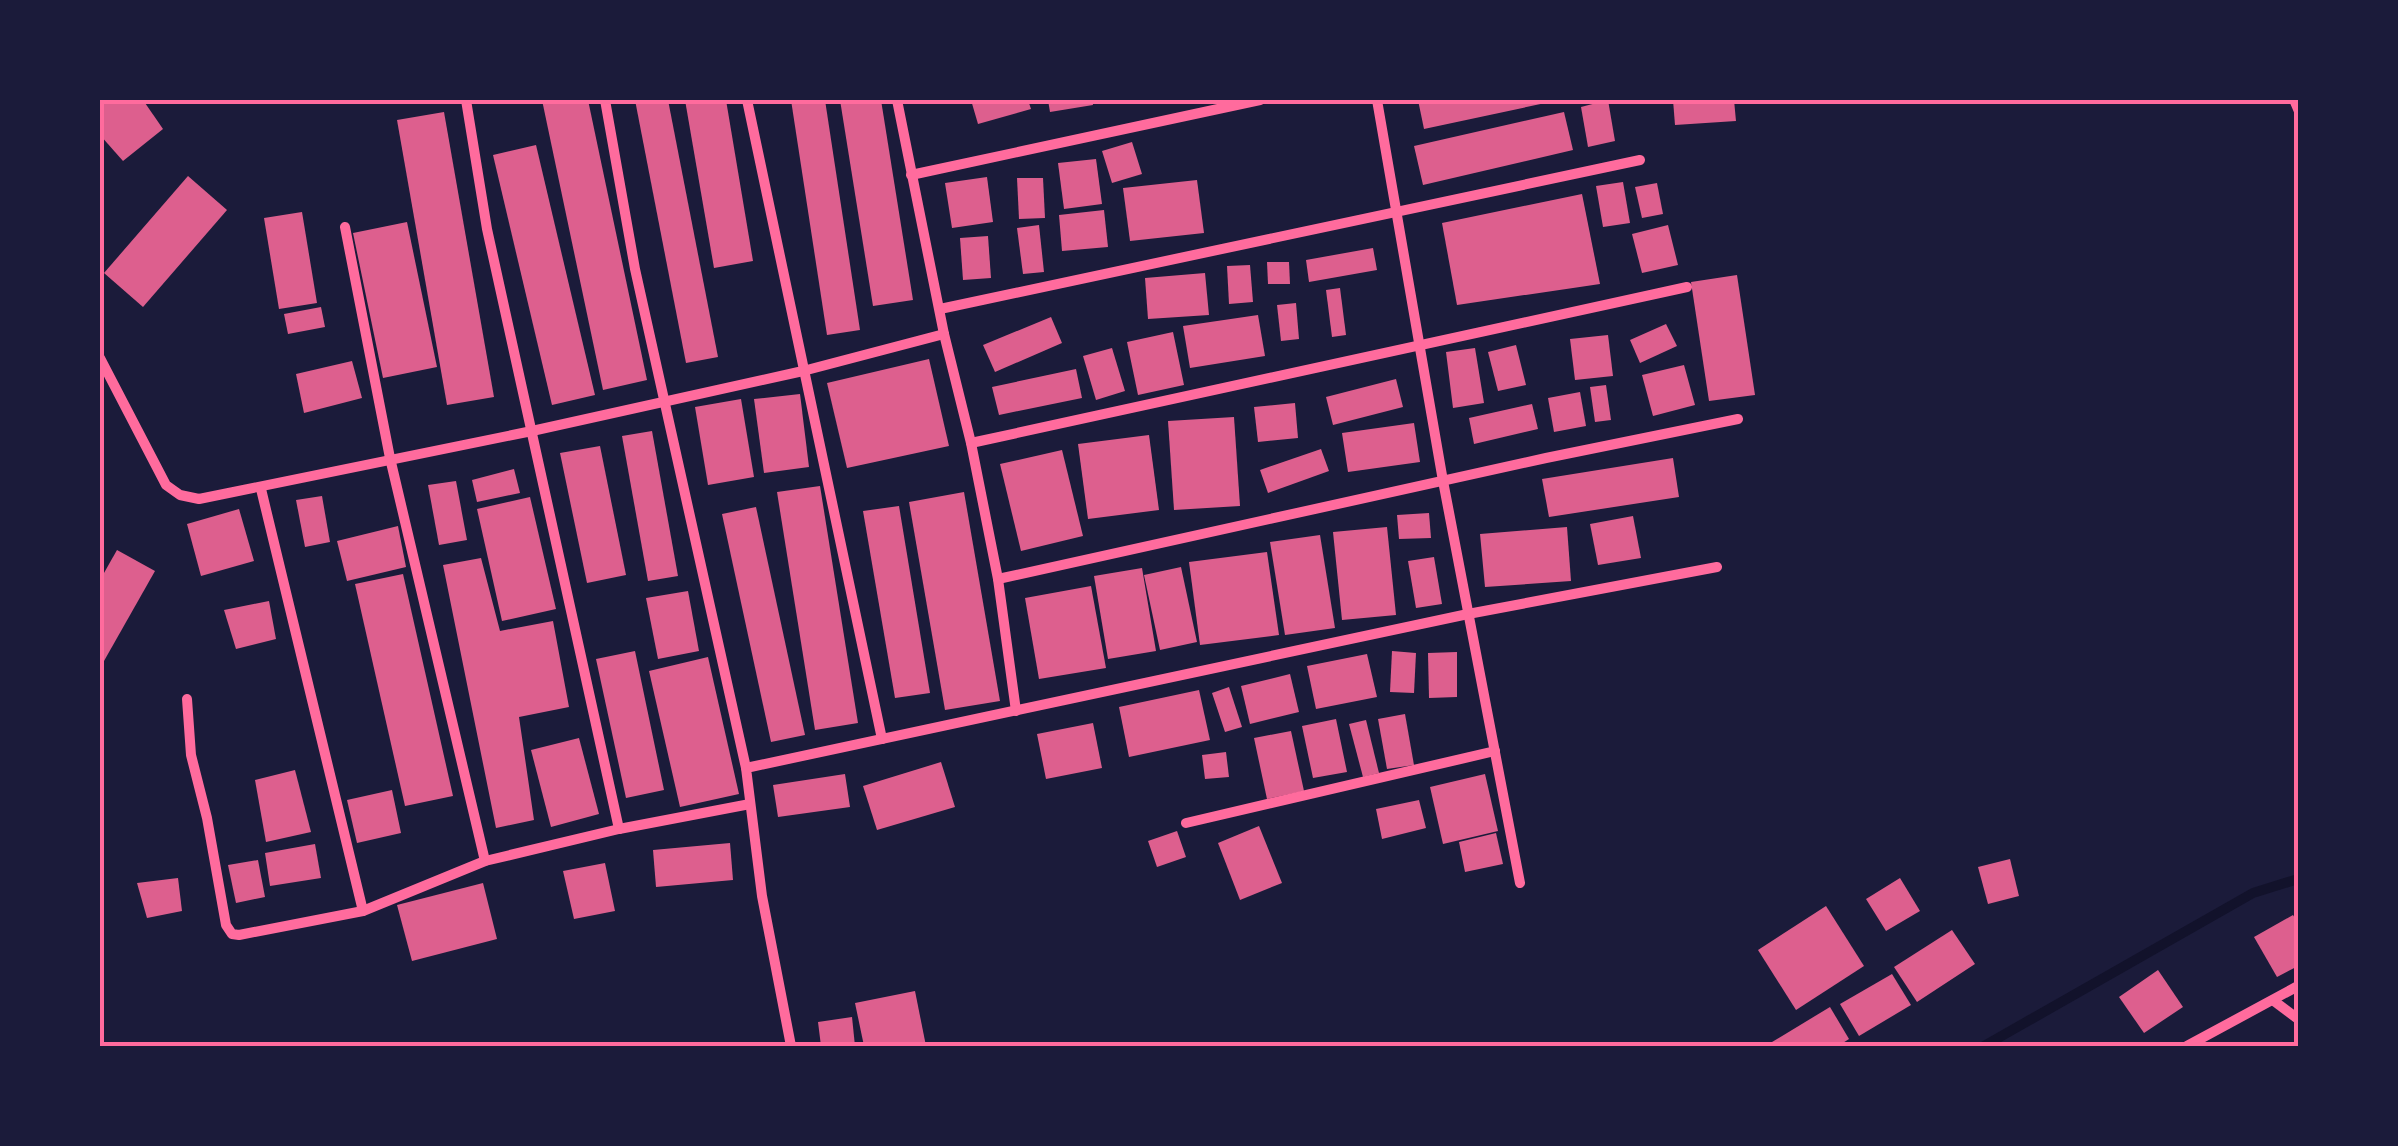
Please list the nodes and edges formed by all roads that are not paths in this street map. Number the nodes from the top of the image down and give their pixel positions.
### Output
1 (466, 100) edge
2 (605, 100) edge
3 (747, 100) edge
4 (897, 100) edge
5 (1260, 100) edge
6 (1377, 100) edge
7 (2292, 100) edge
8 (2298, 114) edge
9 (1640, 160) dead end
10 (911, 175) junction
11 (1398, 211) junction
12 (345, 227) dead end
13 (1688, 286) dead end
14 (940, 309) junction
15 (944, 334) junction
16 (1419, 348) junction
17 (100, 358) edge
18 (803, 370) junction
19 (666, 400) junction
20 (1738, 419) dead end
21 (532, 431) junction
22 (971, 443) junction
23 (390, 458) junction
24 (1443, 481) junction
25 (260, 488) junction
26 (1717, 567) dead end
27 (998, 579) junction
28 (1468, 614) junction
29 (187, 699) dead end
30 (1016, 711) junction
31 (882, 740) junction
32 (1496, 751) junction
33 (746, 768) junction
34 (750, 804) junction
35 (1186, 822) dead end
36 (619, 830) junction
37 (485, 861) junction
38 (1520, 883) dead end
39 (364, 911) junction
40 (2298, 986) edge
41 (2274, 1001) junction
42 (2298, 1019) edge
43 (792, 1046) edge
44 (2187, 1046) edge

1 - 21 street
2 - 19 street
3 - 18 street
4 - 10 street
5 - 10 street
6 - 11 street
7 - 8 lane
9 - 11 street
10 - 14 street
11 - 14 street
11 - 16 street
12 - 23 street
13 - 16 street
14 - 15 street
15 - 18 street
15 - 22 street
16 - 22 street
16 - 24 street
17 - 25 street
18 - 19 street
18 - 31 street
19 - 21 street
19 - 33 street
20 - 24 street
21 - 23 street
21 - 36 street
22 - 27 street
23 - 25 street
23 - 37 street
24 - 27 street
24 - 28 street
25 - 39 street
26 - 28 street
27 - 30 street
28 - 30 street
28 - 32 street
29 - 39 street
30 - 31 street
31 - 33 street
32 - 35 street
32 - 38 street
33 - 34 street
34 - 36 street
34 - 43 street
36 - 37 street
37 - 39 street
40 - 41 street
41 - 42 street
41 - 44 street

